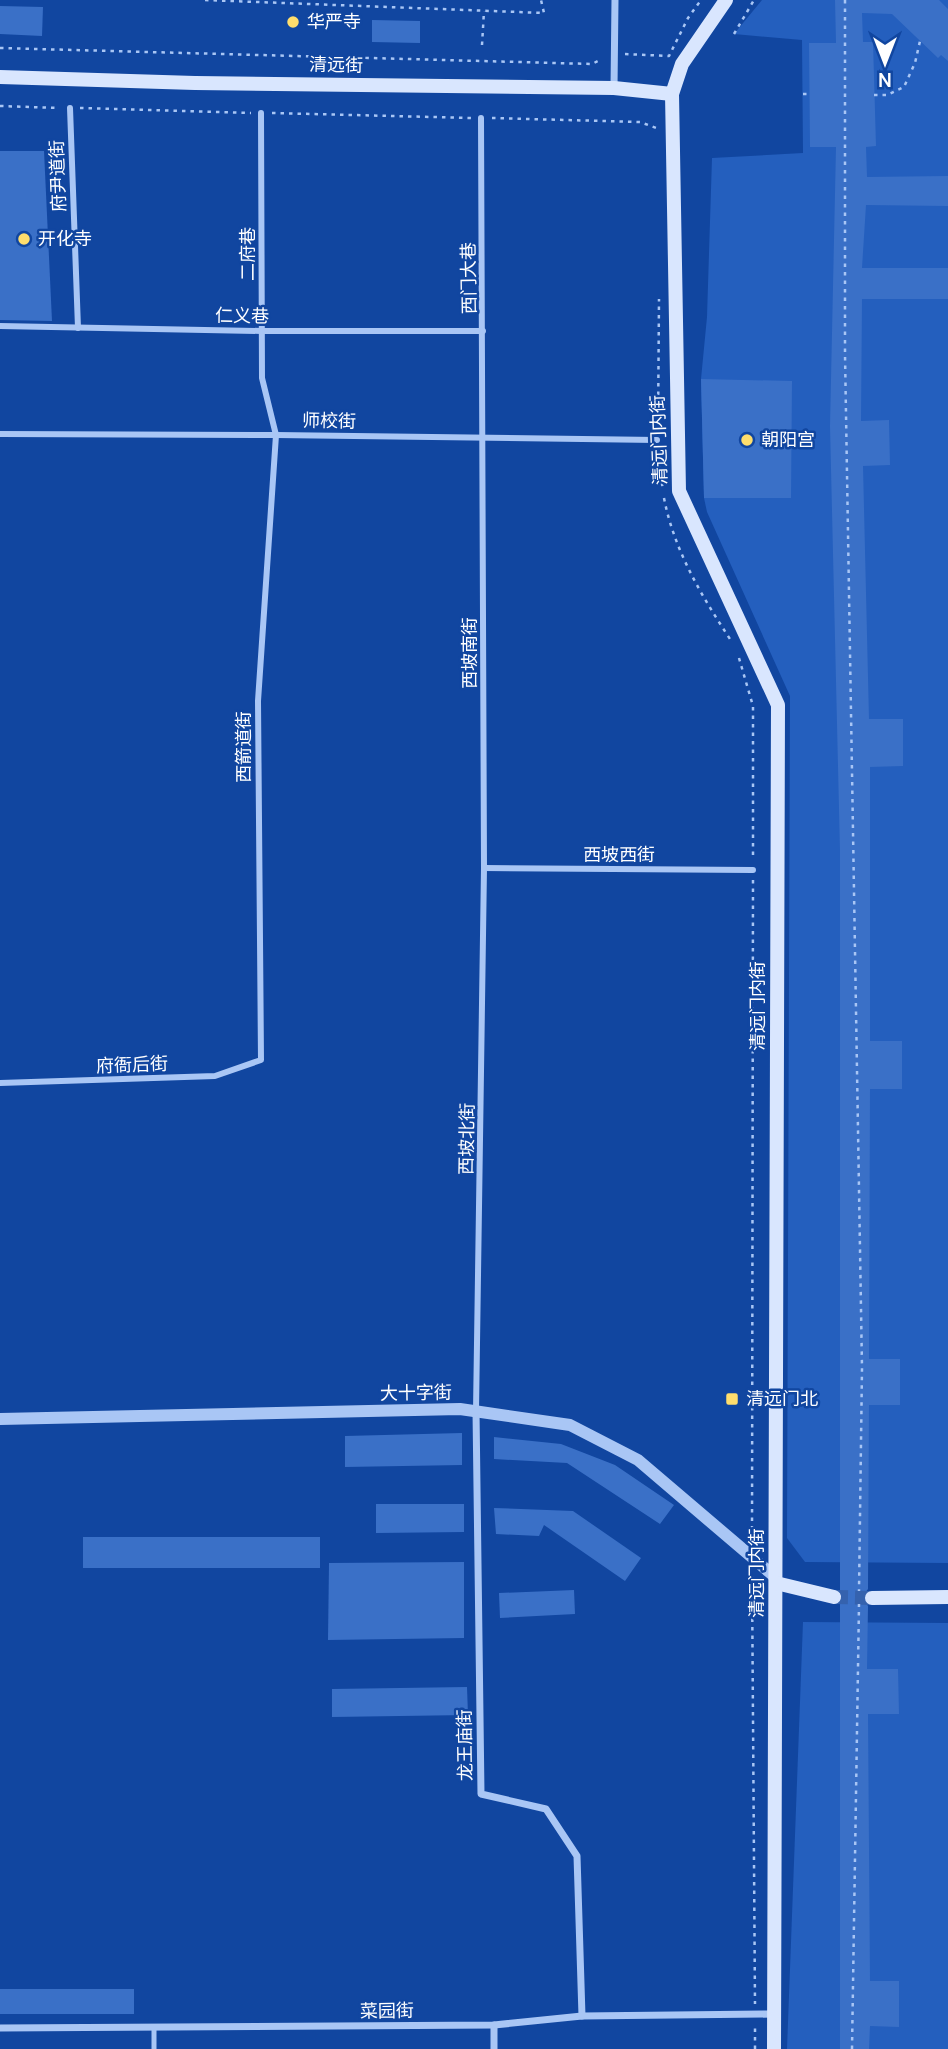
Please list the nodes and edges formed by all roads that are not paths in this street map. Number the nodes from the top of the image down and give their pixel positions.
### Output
1 (615, 0) edge
2 (726, 0) edge
3 (0, 77) edge
4 (614, 88) junction
5 (672, 94) junction
6 (70, 108) road end
7 (261, 113) road end
8 (481, 118) road end
9 (0, 326) edge
10 (78, 328) junction
11 (262, 331) junction
12 (483, 331) junction
13 (0, 435) edge
14 (276, 435) junction
15 (484, 437) junction
16 (657, 440) road end
17 (484, 868) junction
18 (753, 870) road end
19 (261, 1060) joint
20 (0, 1083) edge
21 (476, 1411) junction
22 (0, 1419) edge
23 (776, 1583) junction
24 (834, 1597) tunnel mouth
25 (948, 1597) edge
26 (863, 1598) tunnel mouth
27 (774, 2014) junction
28 (582, 2016) junction
29 (494, 2025) junction
30 (0, 2028) edge
31 (154, 2029) junction
32 (154, 2049) edge
33 (494, 2049) edge
34 (774, 2049) edge

1 - 4 street
2 - 5 main road, 清远门内街
3 - 4 main road, 清远街
4 - 5 main road, 清远街
5 - 23 main road, 清远门内街
6 - 10 street, 府尹道街
7 - 11 street, 二府巷
8 - 12 street, 西门大巷
9 - 10 street, 仁义巷
10 - 11 street, 仁义巷
11 - 12 street, 仁义巷
11 - 14 street, 二府巷
12 - 15 street, 西门大巷
13 - 14 street, 师校街
14 - 15 street, 师校街
14 - 19 street, 西箭道街
15 - 16 street, 师校街
15 - 17 street, 西坡南街
17 - 18 street, 西坡西街
17 - 21 street, 西坡北街
19 - 20 street, 府衙后街
21 - 22 street, 大十字街
21 - 23 street, 大十字街
21 - 28 street, 龙王庙街
23 - 24 main road
23 - 27 main road, 清远门内街
25 - 26 main road
27 - 28 street, 菜园街
27 - 34 main road, 清远门内街
28 - 29 street, 菜园街
29 - 31 street, 菜园街
29 - 33 street
30 - 31 street, 菜园街
31 - 32 lane

